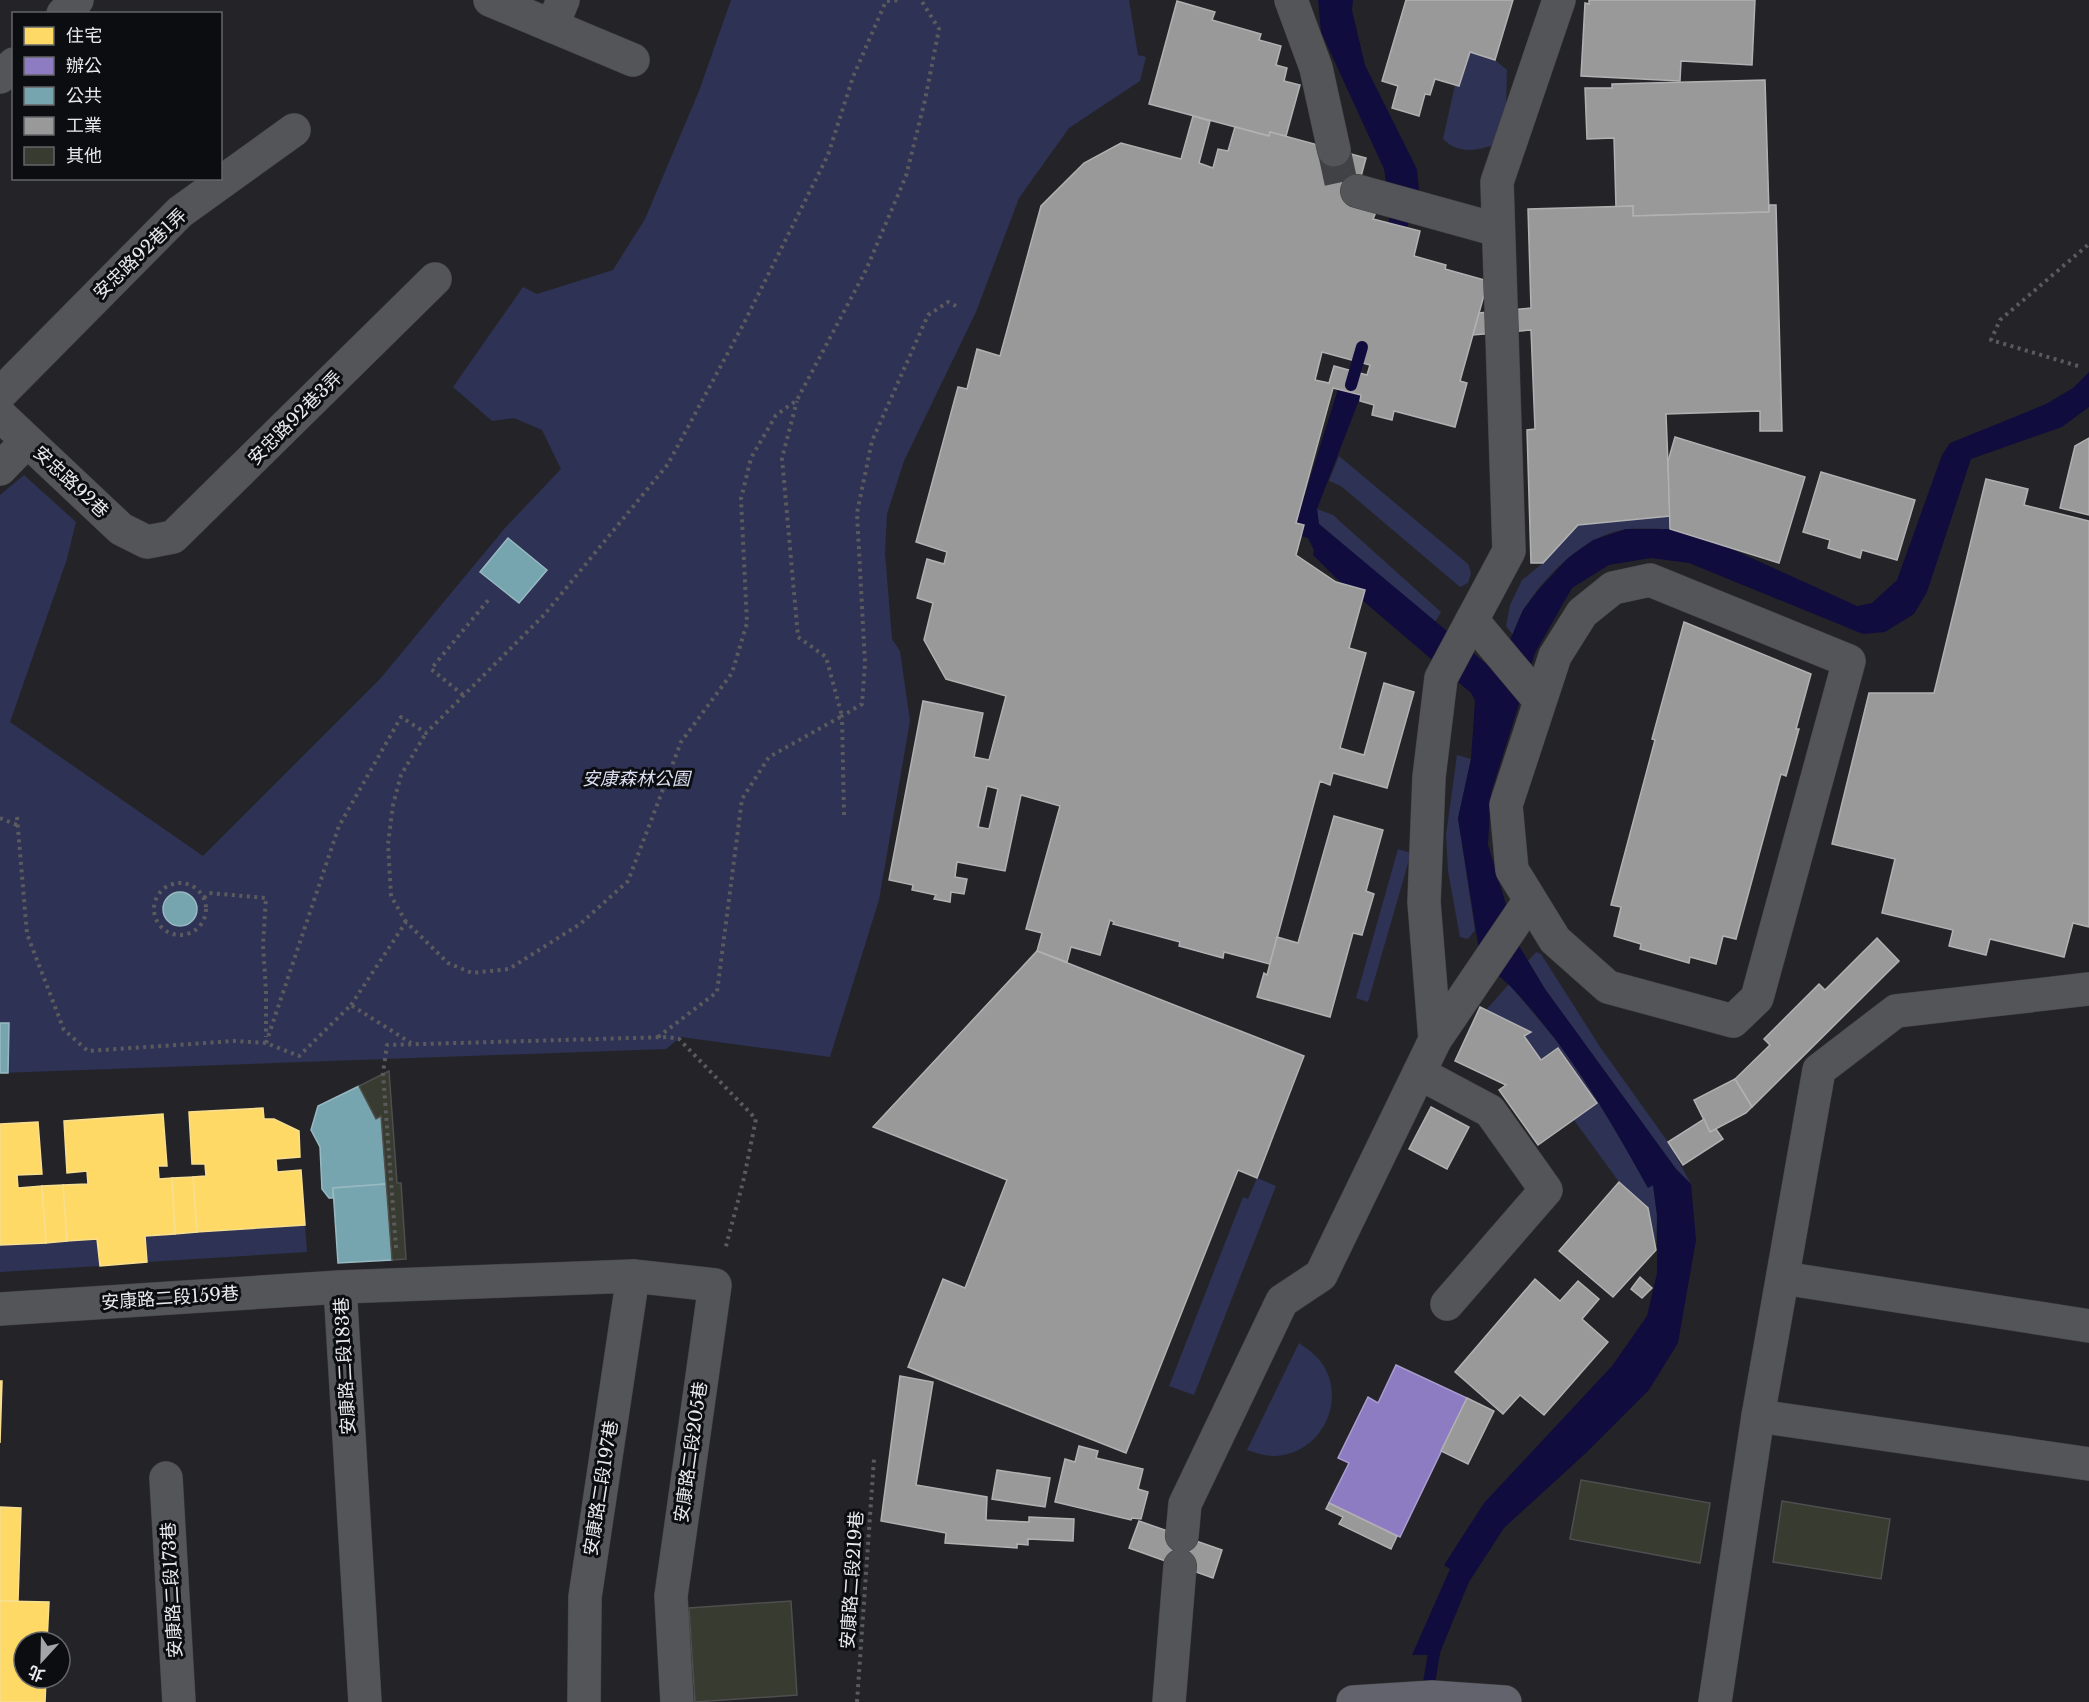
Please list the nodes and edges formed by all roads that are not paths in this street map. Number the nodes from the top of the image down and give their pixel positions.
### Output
1 (76, 0) edge
2 (490, 0) edge
3 (1290, 0) edge
4 (1559, 0) edge
5 (65, 12) edge
6 (557, 13) edge
7 (633, 60) dead end
8 (12, 66) edge
9 (0, 77) edge
10 (294, 130) dead end
11 (1334, 150) tunnel mouth
12 (1371, 194) tunnel mouth
13 (1498, 230) junction
14 (435, 279) dead end
15 (0, 394) edge
16 (0, 415) edge
17 (27, 441) junction
18 (0, 469) edge
19 (147, 542) joint
20 (1468, 628) junction
21 (1535, 695) junction
22 (1524, 909) junction
23 (2089, 989) edge
24 (1435, 1040) junction
25 (1419, 1073) junction
26 (633, 1276) junction
27 (1783, 1278) junction
28 (340, 1287) junction
29 (1447, 1304) dead end
30 (0, 1309) edge
31 (2089, 1326) edge
32 (1758, 1416) junction
33 (2089, 1464) edge
34 (166, 1478) dead end
35 (179, 1702) edge
36 (365, 1702) edge
37 (584, 1702) edge
38 (677, 1702) edge
39 (1169, 1702) edge
40 (1353, 1702) edge
41 (1505, 1702) edge
42 (1714, 1702) edge

1 - 5 street
2 - 6 street
3 - 11 street
4 - 13 street
6 - 7 street
8 - 9 street
10 - 15 street, 安忠路92巷1弄
12 - 13 street
13 - 20 street
14 - 19 street, 安忠路92巷3弄
16 - 17 street, 安忠路92巷
17 - 18 street
17 - 19 street, 安忠路92巷
20 - 21 street
20 - 24 street
21 - 22 street
21 - 22 street
22 - 24 street
23 - 27 street
24 - 25 street
25 - 29 street
25 - 39 street
26 - 28 street, 安康路二段183巷
26 - 37 street, 安康路二段197巷
26 - 38 street, 安康路二段205巷
27 - 31 street
27 - 32 street
28 - 30 street, 安康路二段159巷
28 - 36 street, 安康路二段183巷
32 - 33 street
32 - 42 street
34 - 35 street, 安康路二段173巷
40 - 41 main road

